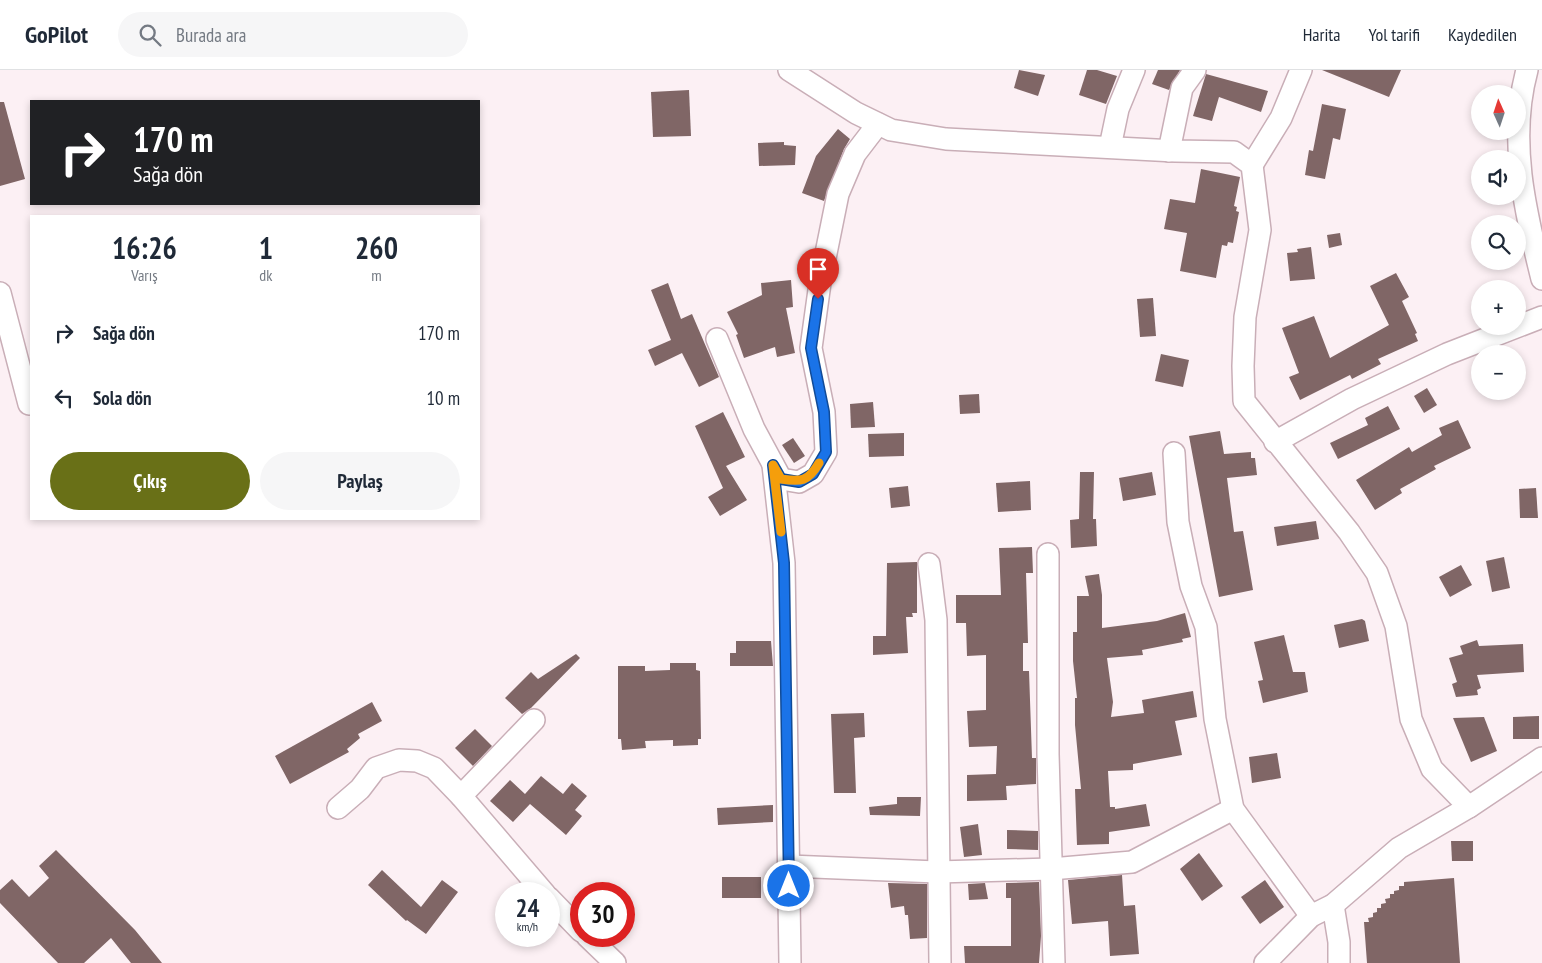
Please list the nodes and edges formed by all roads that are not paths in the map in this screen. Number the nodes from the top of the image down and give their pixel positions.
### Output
1 (789, 70) edge
2 (1134, 70) edge
3 (1194, 70) edge
4 (1301, 70) edge
5 (1527, 70) edge
6 (878, 124) junction
7 (1110, 147) junction
8 (1169, 151) junction
9 (1252, 165) junction
10 (1542, 279) edge
11 (0, 293) edge
12 (1542, 317) edge
13 (716, 339) dead end
14 (29, 404) dead end
15 (1275, 442) junction
16 (1174, 453) dead end
17 (773, 465) junction
18 (1048, 554) dead end
19 (929, 564) dead end
20 (534, 720) dead end
21 (1542, 758) edge
22 (461, 796) junction
23 (1469, 807) junction
24 (338, 808) dead end
25 (1233, 809) junction
26 (789, 866) junction
27 (1051, 869) junction
28 (938, 872) junction
29 (535, 882) edge
30 (1333, 904) junction
31 (560, 909) edge
32 (1311, 916) junction
33 (570, 919) edge
34 (598, 947) edge
35 (1274, 961) edge
36 (615, 963) edge
37 (790, 963) edge
38 (940, 963) edge
39 (1054, 963) edge
40 (1339, 963) edge

1 - 6 street
2 - 7 street
3 - 8 street
4 - 9 street
5 - 10 street
6 - 7 street
6 - 17 street
7 - 8 street
8 - 9 street
9 - 15 street
11 - 14 street
12 - 15 street
13 - 17 street
15 - 23 street
16 - 25 street
17 - 26 street
18 - 27 street
19 - 28 street
20 - 22 street
21 - 23 street
22 - 24 street
22 - 29 street
23 - 30 street
25 - 27 street
25 - 32 street
26 - 28 street
26 - 37 street
27 - 28 street
27 - 39 street
28 - 38 street
30 - 32 street
30 - 40 street
31 - 33 street
32 - 35 street
34 - 36 street

